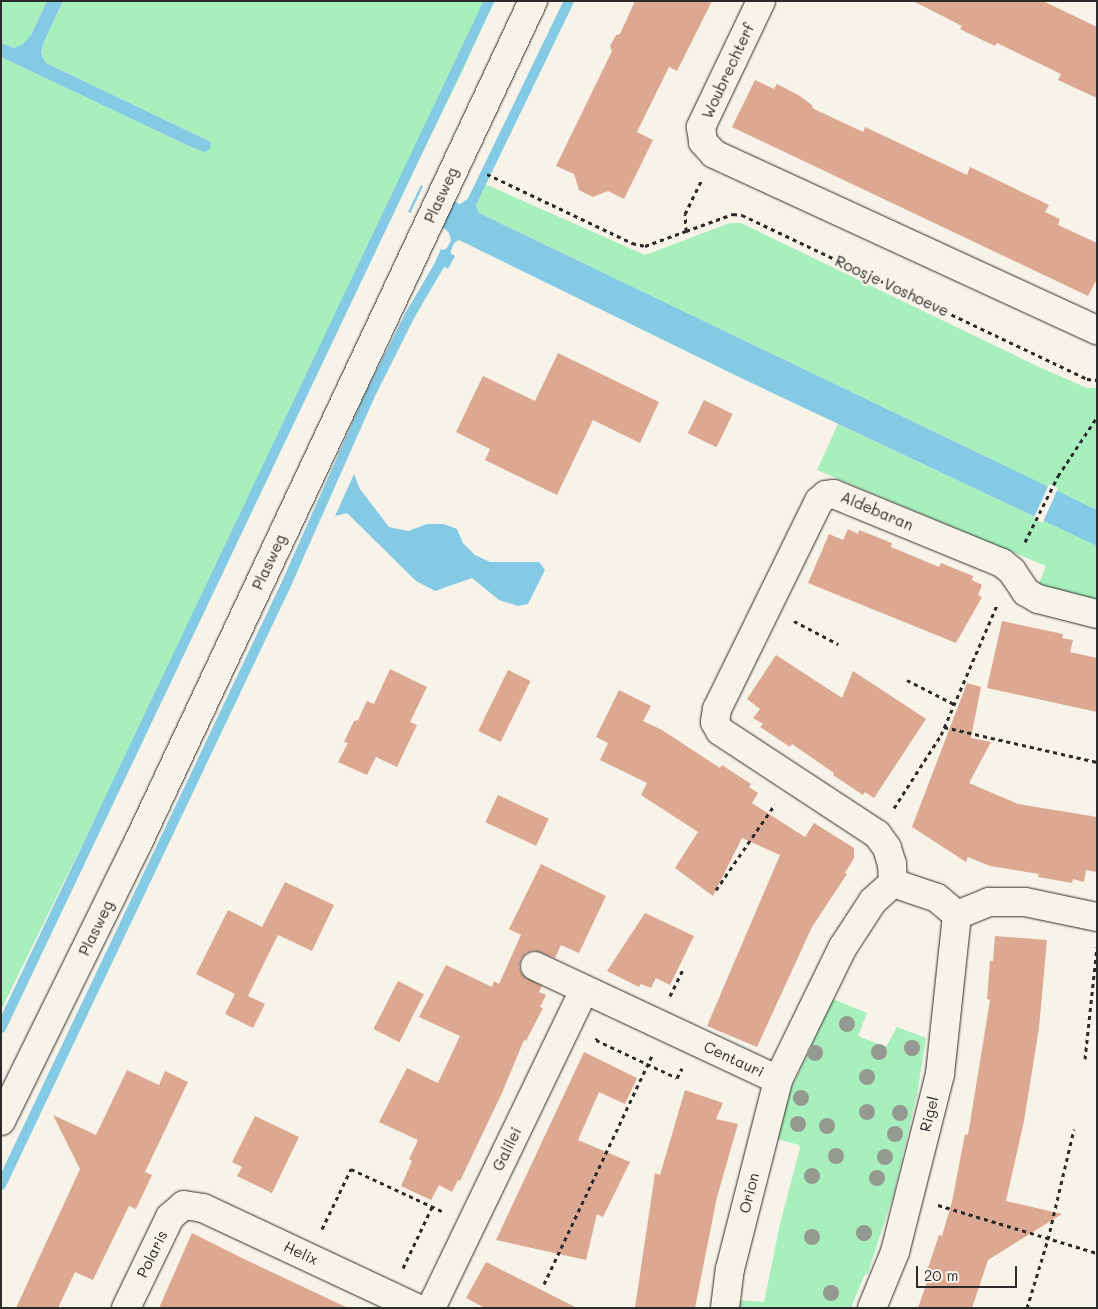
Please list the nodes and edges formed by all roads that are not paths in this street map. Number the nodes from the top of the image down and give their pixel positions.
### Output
1 (533, 1) edge
2 (761, 1) edge
3 (1097, 330) edge
4 (1097, 614) edge
5 (893, 883) junction
6 (957, 915) junction
7 (1097, 917) edge
8 (535, 966) dead end
9 (584, 990) junction
10 (778, 1080) junction
11 (1, 1121) edge
12 (184, 1205) joint
13 (377, 1298) edge
14 (126, 1308) edge
15 (416, 1308) edge
16 (431, 1308) edge
17 (725, 1308) edge
18 (872, 1308) edge

1 - 11 street, Plasweg
2 - 3 street, Woubrechterf
4 - 5 street, Aldebaran
5 - 6 street
5 - 10 street, Centauri
6 - 7 street
6 - 18 street, Rigel
8 - 9 street, Centauri
9 - 10 street, Centauri
9 - 16 street, Galilei
10 - 17 street, Orion
12 - 13 street, Helix
12 - 14 street, Polaris
13 - 15 street, Helix

